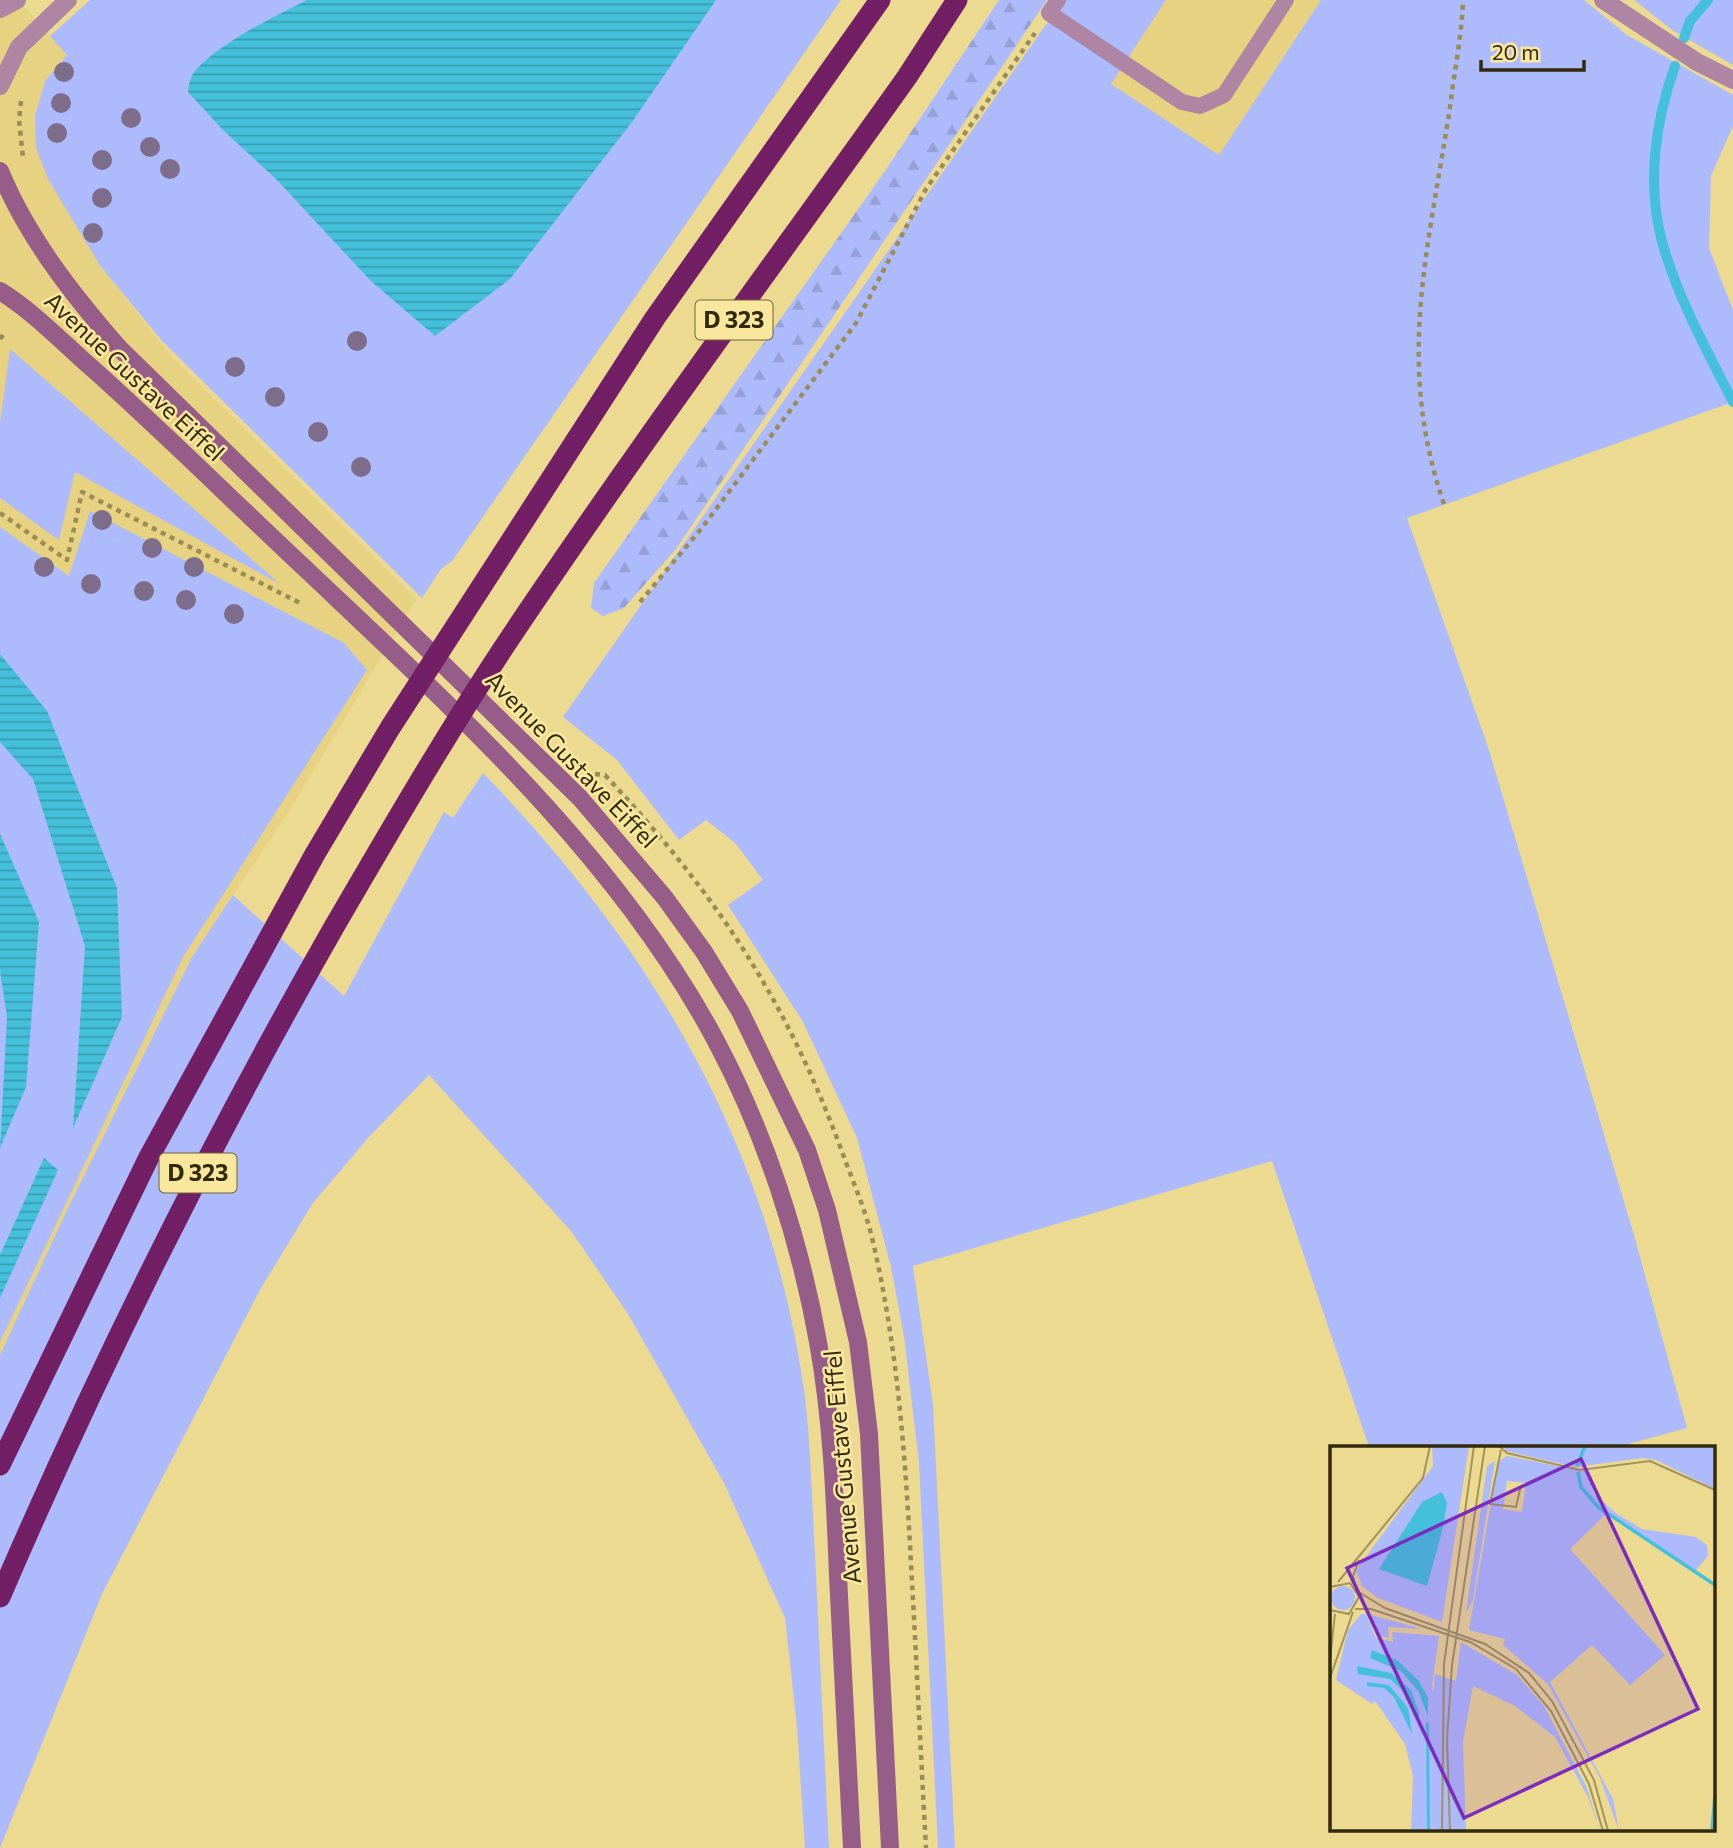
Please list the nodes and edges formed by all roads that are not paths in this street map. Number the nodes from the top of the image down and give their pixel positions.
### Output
1 (17, 0) edge
2 (68, 0) edge
3 (880, 0) edge
4 (957, 0) edge
5 (1286, 0) edge
6 (1603, 0) edge
7 (1054, 6) edge
8 (0, 9) edge
9 (1733, 80) edge
10 (0, 86) edge
11 (0, 171) edge
12 (0, 291) edge
13 (0, 1465) edge
14 (0, 1597) edge
15 (852, 1848) edge
16 (890, 1848) edge

1 - 8 street
2 - 10 street
3 - 13 highway, D 323
4 - 14 highway, D 323
5 - 7 lane
6 - 9 street
11 - 16 street, Avenue Gustave Eiffel
12 - 15 street, Avenue Gustave Eiffel

